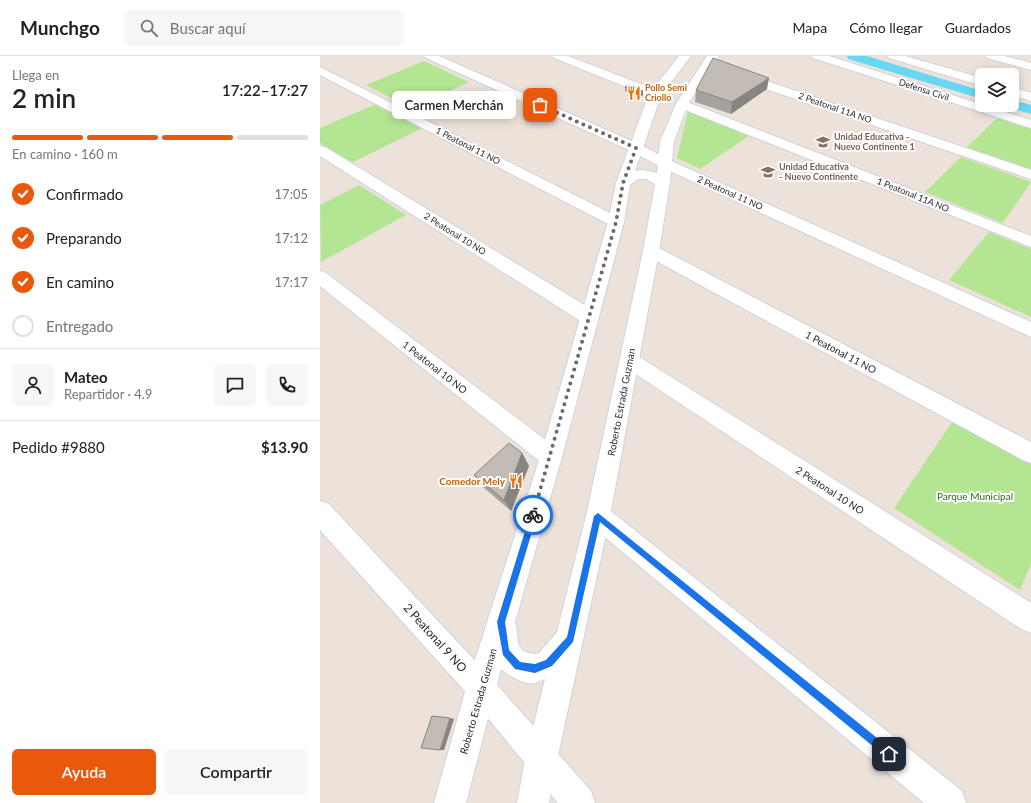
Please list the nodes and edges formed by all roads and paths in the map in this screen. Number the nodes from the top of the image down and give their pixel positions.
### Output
1 (430, 56) edge
2 (558, 56) edge
3 (685, 56) edge
4 (817, 56) edge
5 (894, 56) edge
6 (991, 56) edge
7 (717, 66) edge
8 (1031, 67) edge
9 (320, 70) edge
10 (975, 80) edge
11 (1019, 93) edge
12 (655, 94) junction
13 (1031, 97) edge
14 (682, 104) junction
15 (1031, 124) edge
16 (667, 141) junction
17 (637, 143) junction
18 (320, 150) edge
19 (663, 173) junction
20 (1031, 175) edge
21 (623, 183) junction
22 (616, 222) junction
23 (1031, 242) edge
24 (651, 251) junction
25 (320, 277) edge
26 (590, 317) junction
27 (1031, 330) edge
28 (629, 360) junction
29 (1031, 453) edge
30 (551, 457) junction
31 (320, 512) edge
32 (598, 516) junction
33 (1031, 619) edge
34 (501, 622) junction
35 (570, 639) junction
36 (481, 688) junction
37 (541, 760) junction
38 (450, 803) edge
39 (533, 803) edge
40 (579, 803) edge
41 (950, 803) edge

1 - 17 street, 2 Peatonal 11 NO
2 - 12 street
3 - 12 street, Roberto Estrada Guzman
4 - 15 street, Defensa Civil
5 - 10 street
6 - 8 street
7 - 14 street, Roberto Estrada Guzman
7 - 20 street, 2 Peatonal 11A NO
9 - 22 street, 1 Peatonal 11 NO
11 - 13 street
12 - 17 street, Roberto Estrada Guzman
14 - 16 street, Roberto Estrada Guzman
14 - 23 street, 1 Peatonal 11A NO
16 - 17 street
16 - 19 street, Roberto Estrada Guzman
17 - 19 street, 2 Peatonal 11 NO
17 - 21 street, Roberto Estrada Guzman
18 - 26 street, 2 Peatonal 10 NO
19 - 21 street
19 - 24 street, Roberto Estrada Guzman
19 - 27 street, 2 Peatonal 11 NO
21 - 22 street, Roberto Estrada Guzman
22 - 26 street, Roberto Estrada Guzman
24 - 28 street, Roberto Estrada Guzman
24 - 29 street, 1 Peatonal 11 NO
25 - 30 street, 1 Peatonal 10 NO
26 - 30 street, Roberto Estrada Guzman
28 - 32 street, Roberto Estrada Guzman
28 - 33 street, 2 Peatonal 10 NO
30 - 34 street, Roberto Estrada Guzman
31 - 36 street, 2 Peatonal 9 NO
32 - 35 street, Roberto Estrada Guzman
32 - 41 street
34 - 35 street
34 - 36 street, Roberto Estrada Guzman
35 - 37 street, Roberto Estrada Guzman
36 - 37 street, 2 Peatonal 9 NO
36 - 38 street, Roberto Estrada Guzman
37 - 39 street, Roberto Estrada Guzman
37 - 40 street, 2 Peatonal 9 NO

